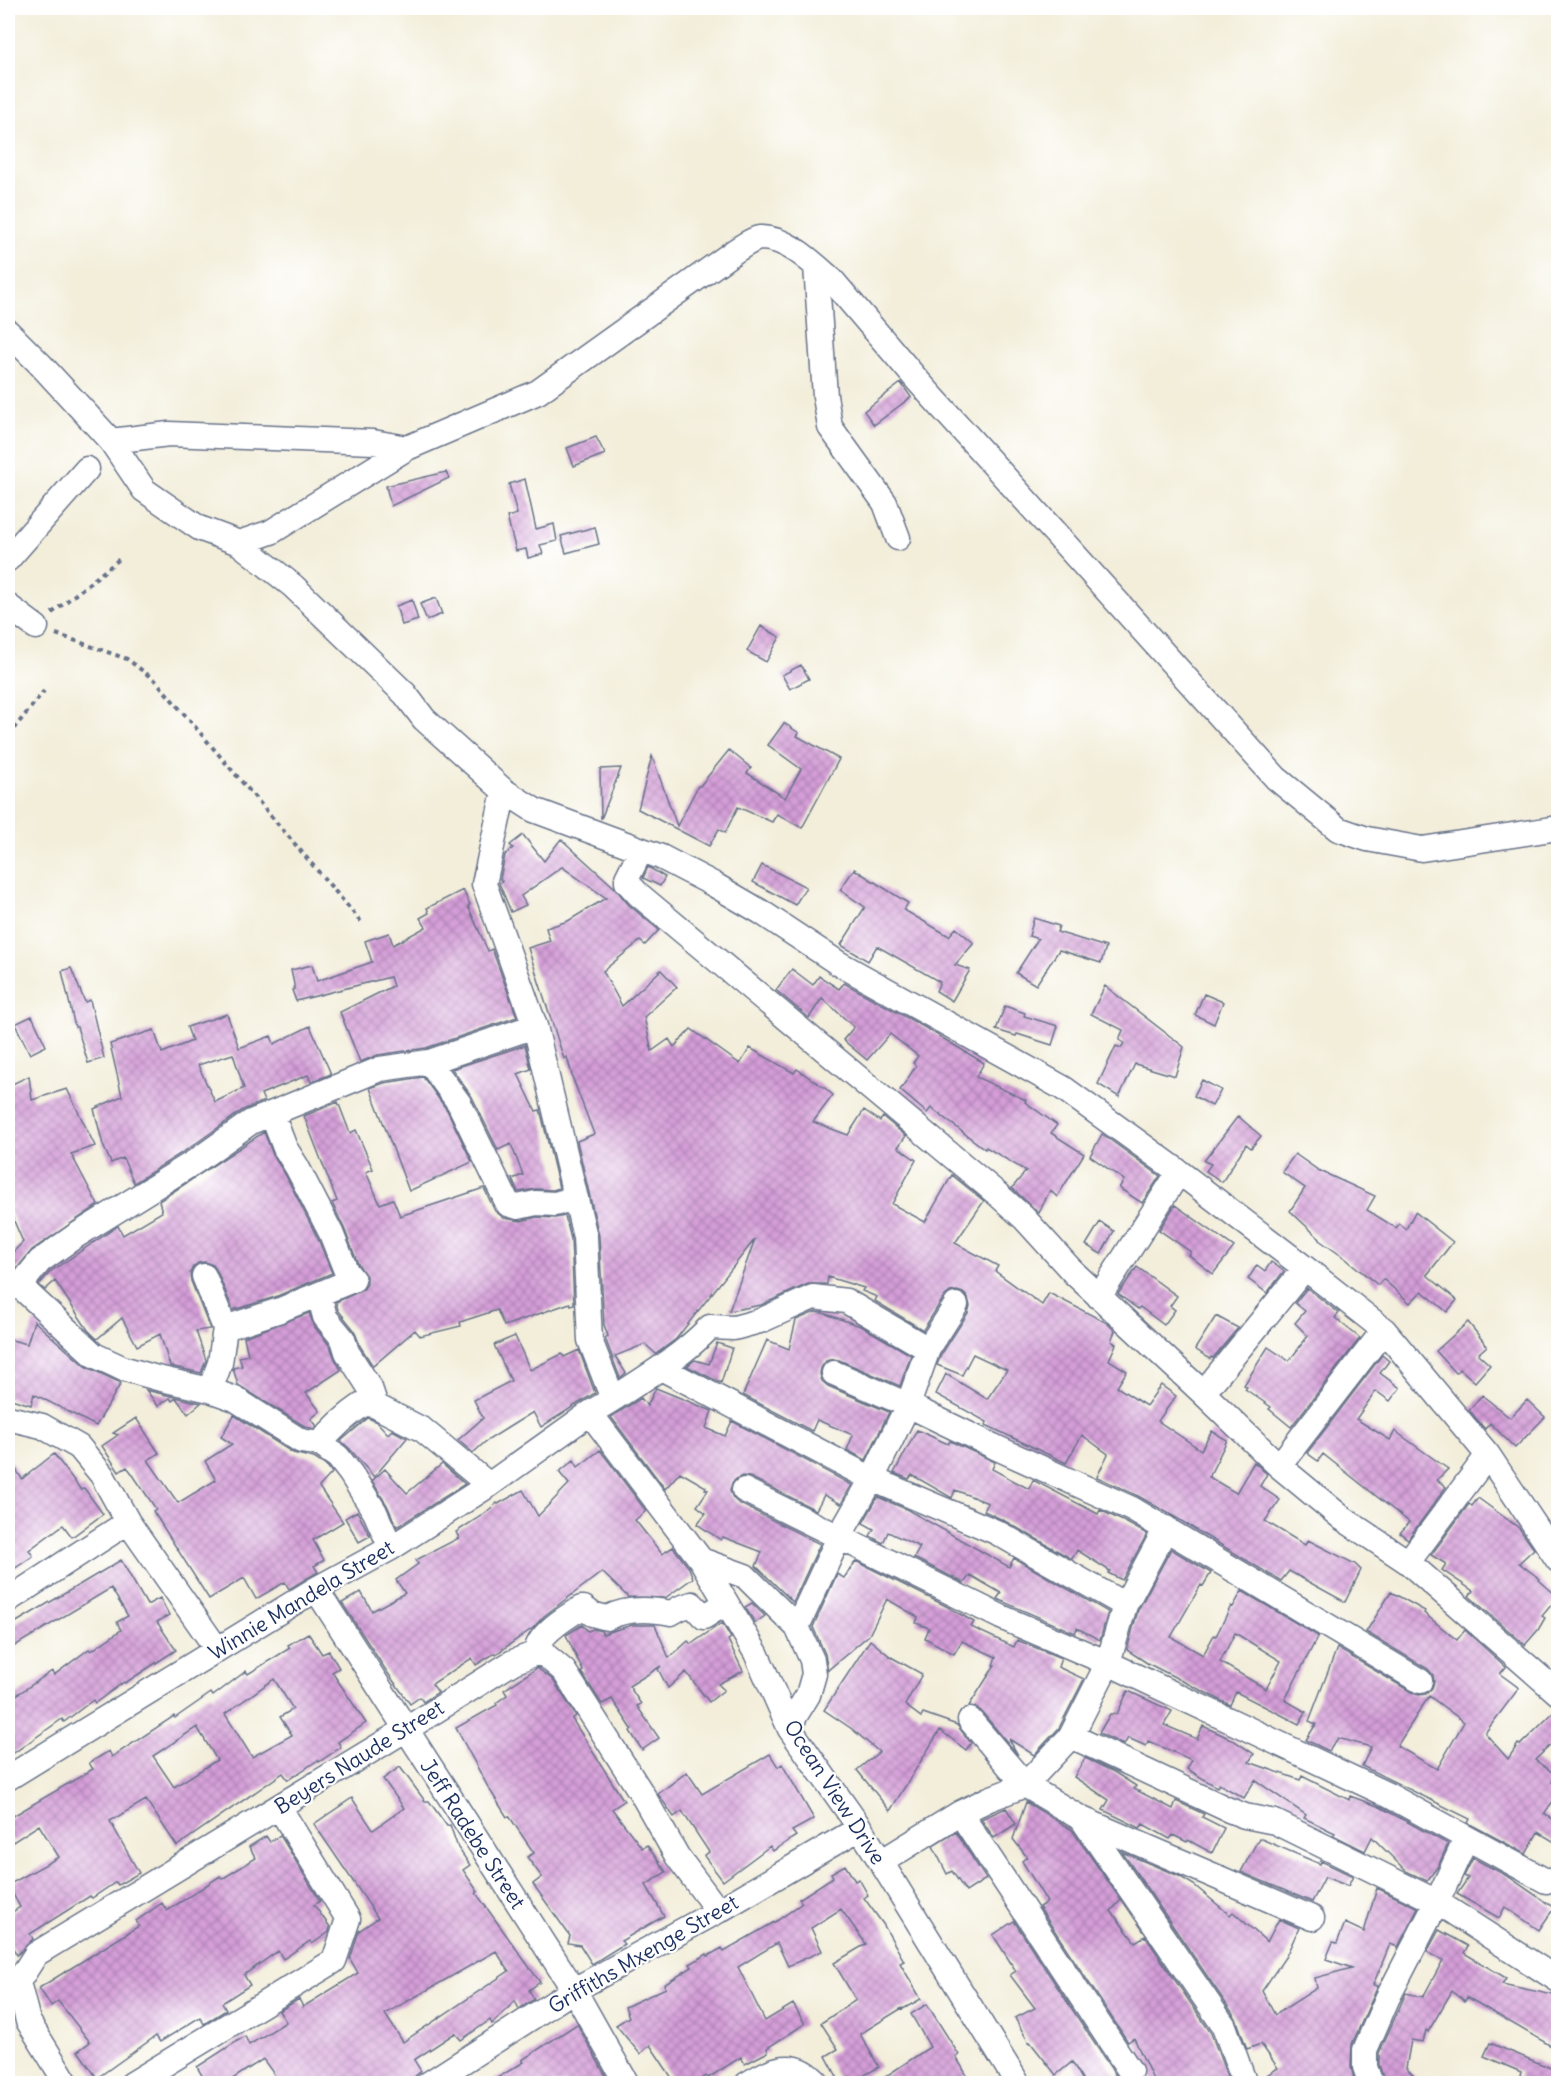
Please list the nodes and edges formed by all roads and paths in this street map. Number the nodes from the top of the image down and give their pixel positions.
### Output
1 (816, 266) junction
2 (8, 332) edge
3 (111, 441) junction
4 (407, 448) junction
5 (87, 470) dead end
6 (898, 538) dead end
7 (239, 543) junction
8 (122, 557) dead end
9 (8, 560) edge
10 (8, 606) edge
11 (36, 627) junction
12 (44, 691) dead end
13 (8, 736) edge
14 (504, 791) junction
15 (1558, 828) edge
16 (641, 850) junction
17 (363, 924) dead end
18 (536, 1026) junction
19 (429, 1062) junction
20 (272, 1114) junction
21 (1179, 1172) junction
22 (576, 1198) junction
23 (1305, 1268) junction
24 (204, 1276) dead end
25 (15, 1286) edge
26 (320, 1294) junction
27 (1099, 1297) junction
28 (956, 1305) dead end
29 (225, 1328) junction
30 (1384, 1330) junction
31 (928, 1349) junction
32 (661, 1368) junction
33 (834, 1373) dead end
34 (210, 1390) junction
35 (1203, 1393) junction
36 (613, 1399) junction
37 (908, 1405) junction
38 (376, 1406) junction
39 (590, 1413) junction
40 (8, 1418) edge
41 (320, 1443) junction
42 (1488, 1455) junction
43 (1279, 1466) junction
44 (872, 1479) junction
45 (489, 1485) junction
46 (744, 1490) dead end
47 (128, 1522) junction
48 (1166, 1528) junction
49 (840, 1535) junction
50 (391, 1548) junction
51 (701, 1560) junction
52 (1558, 1560) edge
53 (1408, 1563) junction
54 (316, 1589) junction
55 (8, 1600) edge
56 (726, 1603) junction
57 (1125, 1605) junction
58 (797, 1627) junction
59 (217, 1649) junction
60 (536, 1653) junction
61 (1108, 1663) junction
62 (1420, 1681) dead end
63 (1558, 1693) edge
64 (970, 1720) dead end
65 (790, 1729) junction
66 (405, 1730) junction
67 (1071, 1736) junction
68 (8, 1779) edge
69 (1025, 1785) junction
70 (279, 1807) junction
71 (960, 1813) junction
72 (1082, 1819) junction
73 (860, 1828) junction
74 (1466, 1839) junction
75 (881, 1862) junction
76 (1546, 1881) dead end
77 (1437, 1902) junction
78 (718, 1911) junction
79 (1312, 1918) dead end
80 (1558, 1980) edge
81 (574, 1990) junction
82 (1130, 2072) dead end
83 (67, 2084) edge
84 (132, 2084) edge
85 (428, 2084) edge
86 (627, 2084) edge
87 (747, 2084) edge
88 (818, 2084) edge
89 (1018, 2084) edge
90 (1245, 2084) edge
91 (1371, 2084) edge

1 - 4 street
1 - 6 street
1 - 15 street
2 - 3 street
3 - 4 street
3 - 7 street
4 - 7 street
5 - 9 street
7 - 14 street
8 - 11 path
10 - 11 street
11 - 17 path
12 - 13 path
14 - 16 street
14 - 18 street
16 - 21 street
16 - 27 street
18 - 19 street
18 - 22 street
19 - 20 street
19 - 22 street
20 - 25 street
20 - 26 street
21 - 23 street
21 - 27 street
22 - 36 street
23 - 30 street
23 - 35 street
24 - 29 street
25 - 34 street
26 - 29 street
26 - 38 street
27 - 35 street
28 - 31 street
29 - 34 street
30 - 42 street
30 - 43 street
31 - 32 street, Winnie Mandela Street
31 - 37 street
32 - 36 street, Winnie Mandela Street
32 - 44 street
33 - 37 street
34 - 41 street
35 - 43 street
36 - 39 street, Winnie Mandela Street
37 - 44 street
37 - 48 street
38 - 41 street
38 - 45 street
39 - 45 street, Winnie Mandela Street
39 - 51 street, Ocean View Drive
40 - 47 street
41 - 50 street
42 - 52 street
42 - 53 street
43 - 53 street
44 - 49 street
44 - 57 street
45 - 50 street, Winnie Mandela Street
46 - 49 street
47 - 55 street
47 - 59 street
48 - 57 street
48 - 62 street
49 - 58 street
49 - 61 street
50 - 54 street, Winnie Mandela Street
51 - 56 street, Ocean View Drive
51 - 58 street
53 - 63 street
54 - 59 street, Winnie Mandela Street
54 - 66 street, Jeff Radebe Street
54 - 68 street
56 - 60 street
56 - 65 street, Ocean View Drive
57 - 61 street
58 - 65 street
59 - 68 street, Winnie Mandela Street
60 - 66 street, Beyers Naude Street
60 - 78 street
61 - 67 street
61 - 74 street
64 - 69 street
65 - 73 street, Ocean View Drive
66 - 70 street, Beyers Naude Street
66 - 81 street, Jeff Radebe Street
67 - 69 street
67 - 77 street
69 - 71 street
69 - 72 street
70 - 83 street, Beyers Naude Street
70 - 84 street
71 - 75 street
71 - 82 street
72 - 79 street
72 - 90 street
73 - 75 street, Ocean View Drive
73 - 78 street, Griffiths Mxenge Street
74 - 76 street
74 - 77 street
75 - 89 street, Ocean View Drive
77 - 80 street
77 - 91 street
78 - 81 street, Griffiths Mxenge Street
81 - 85 street, Griffiths Mxenge Street
81 - 86 street, Jeff Radebe Street
87 - 88 street

